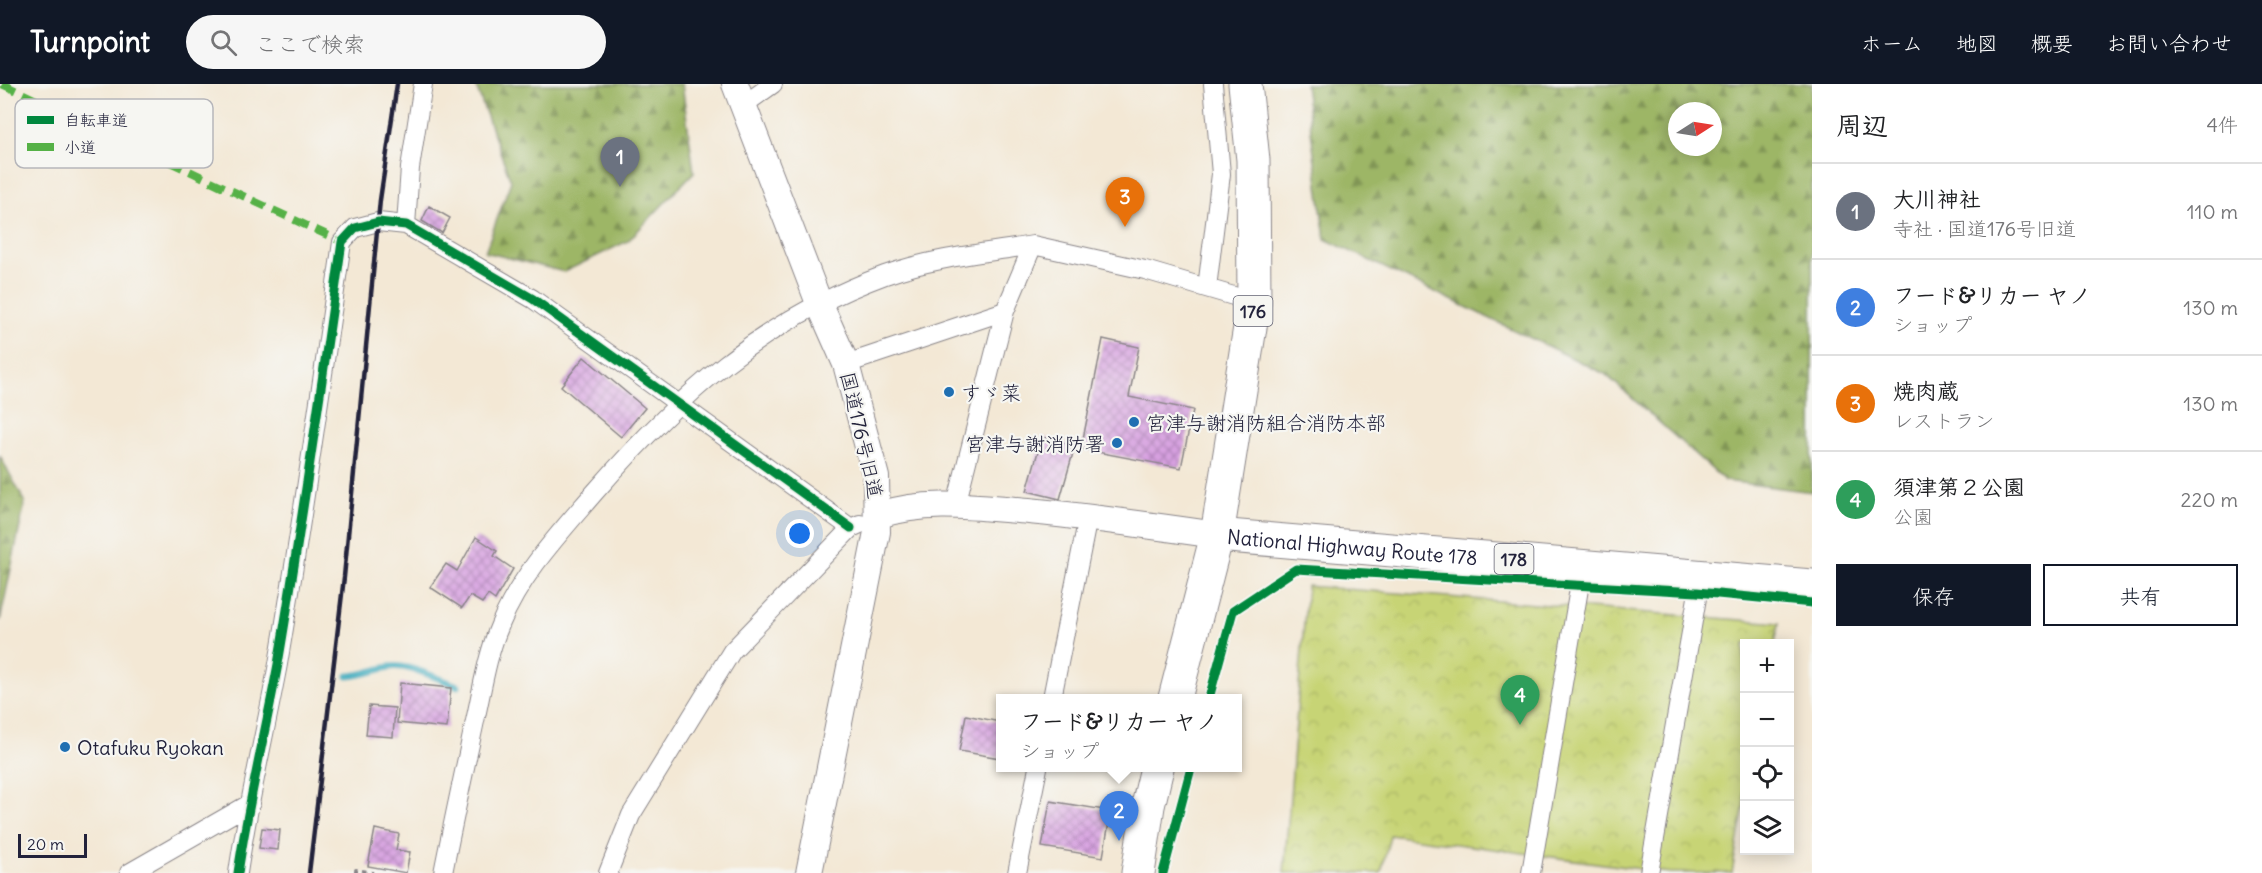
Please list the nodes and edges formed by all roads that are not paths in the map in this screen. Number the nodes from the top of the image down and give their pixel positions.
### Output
1 (423, 84) edge
2 (774, 84) edge
3 (1213, 84) edge
4 (1245, 84) edge
5 (739, 95) edge
6 (406, 225) junction
7 (1033, 245) junction
8 (1207, 288) junction
9 (1254, 302) junction
10 (819, 303) junction
11 (1005, 311) junction
12 (846, 364) junction
13 (677, 403) junction
14 (956, 505) junction
15 (879, 515) junction
16 (1088, 517) junction
17 (851, 528) junction
18 (1217, 535) junction
19 (1583, 565) junction
20 (1701, 575) junction
21 (1812, 586) edge
22 (1053, 694) edge
23 (1176, 694) edge
24 (1037, 772) edge
25 (1157, 772) edge
26 (251, 803) junction
27 (129, 873) edge
28 (238, 873) edge
29 (443, 873) edge
30 (608, 873) edge
31 (809, 873) edge
32 (1017, 873) edge
33 (1138, 873) edge
34 (1531, 873) edge
35 (1649, 873) edge

1 - 6 street
2 - 5 street
3 - 8 street
4 - 9 highway, 176
5 - 10 street, 国道176号旧道
6 - 13 street
6 - 26 street
7 - 8 street
7 - 10 street
7 - 11 street
8 - 9 street
9 - 18 highway, 176
10 - 12 street, 国道176号旧道
10 - 13 street
11 - 12 street
11 - 14 street
12 - 15 street, 国道176号旧道
13 - 17 street
13 - 29 street
14 - 15 street
14 - 16 street
15 - 17 street
15 - 31 street, 国道176号旧道
16 - 18 street
16 - 22 street
17 - 30 street
18 - 19 highway, National Highway Route 178 / 178
18 - 23 highway, 176
19 - 20 highway, National Highway Route 178 / 178
19 - 34 street
20 - 21 highway, National Highway Route 178 / 178
20 - 35 street
24 - 32 street
25 - 33 highway
26 - 27 street
26 - 28 street

